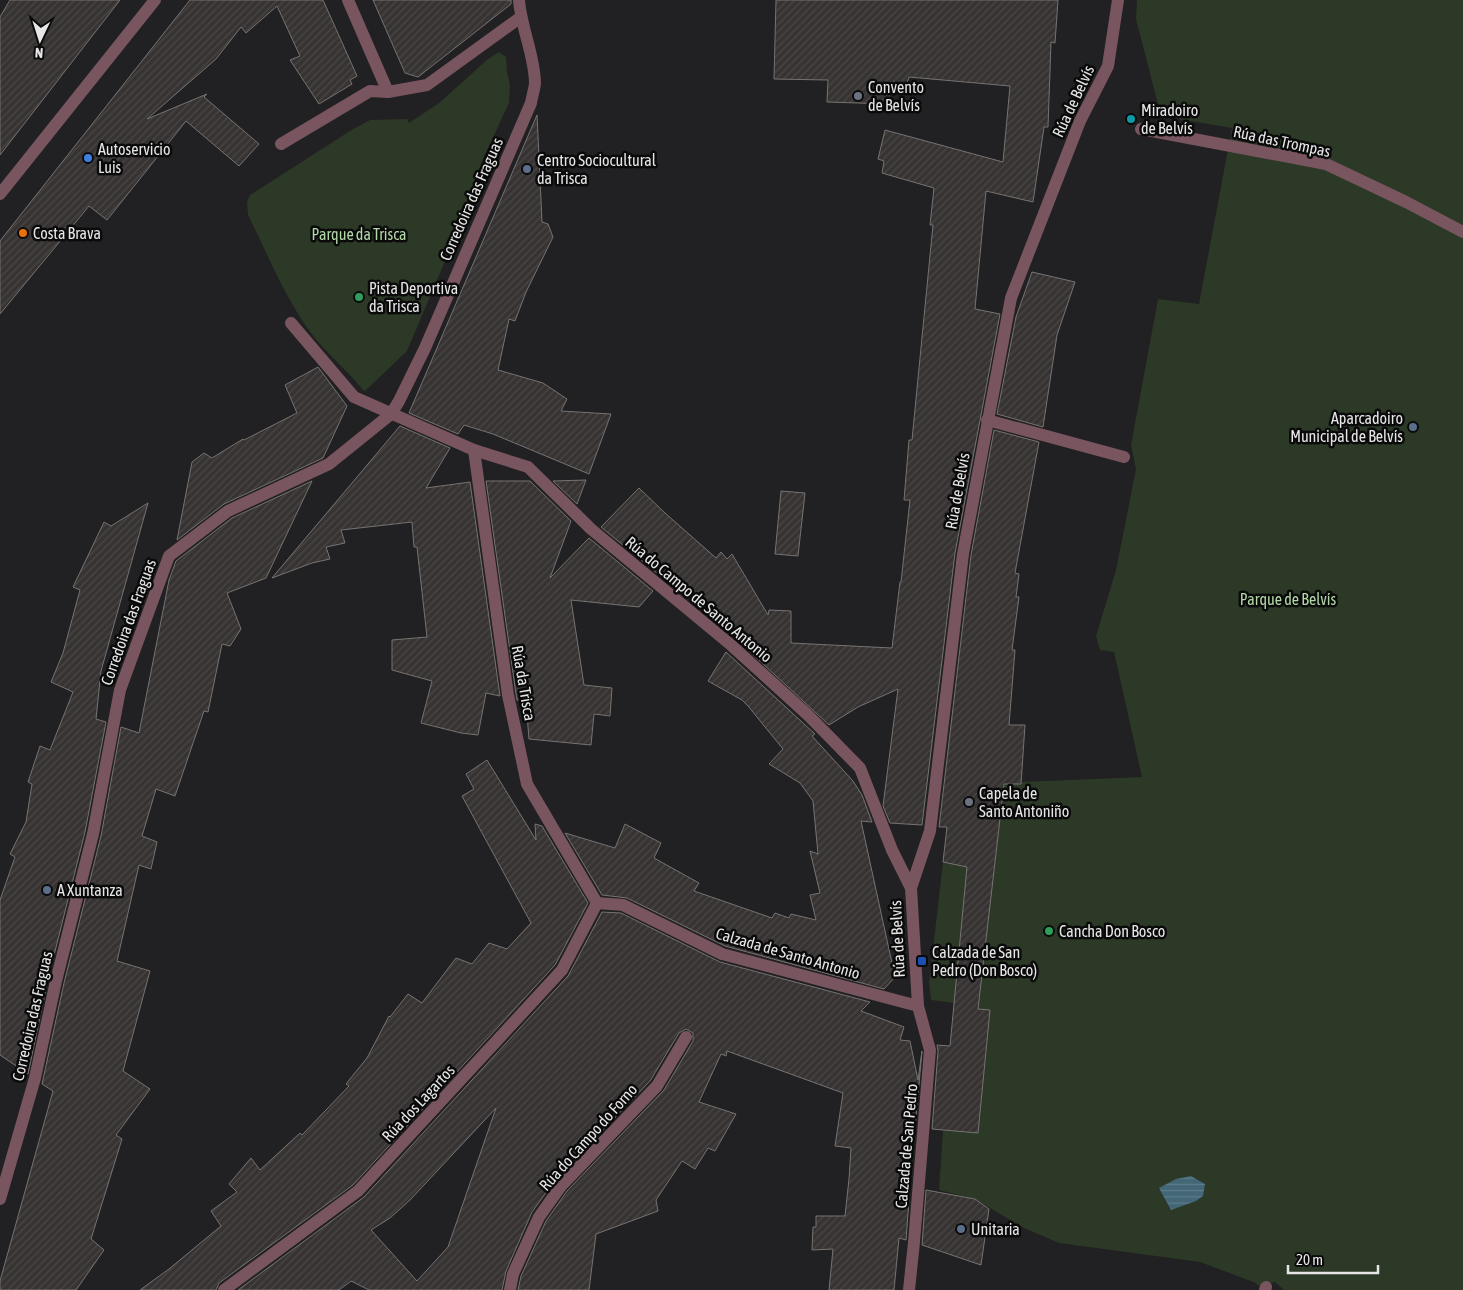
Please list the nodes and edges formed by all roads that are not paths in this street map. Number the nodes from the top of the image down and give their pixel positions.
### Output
1 (154, 0) edge
2 (348, 0) edge
3 (519, 0) edge
4 (1118, 0) edge
5 (521, 17) junction
6 (388, 92) junction
7 (1140, 129) dead end
8 (281, 144) dead end
9 (0, 194) edge
10 (1463, 232) edge
11 (291, 323) dead end
12 (391, 414) junction
13 (987, 420) junction
14 (474, 450) junction
15 (1124, 456) dead end
16 (911, 888) junction
17 (597, 903) junction
18 (918, 1006) junction
19 (686, 1037) dead end
20 (0, 1199) edge
21 (224, 1290) edge
22 (510, 1290) edge
23 (909, 1290) edge

1 - 9 street
2 - 6 street
3 - 5 street, Corredoira das Fraguas
4 - 13 street, Rúa de Belvís
5 - 6 street
5 - 12 street, Corredoira das Fraguas
6 - 8 street
7 - 10 street, Rúa das Trompas
11 - 12 street, Rúa do Campo de Santo Antonio
12 - 14 street, Rúa do Campo de Santo Antonio
12 - 20 street, Corredoira das Fraguas
13 - 15 street
13 - 16 street, Rúa de Belvís
14 - 16 street, Rúa do Campo de Santo Antonio
14 - 17 street, Rúa da Trisca
16 - 18 street, Rúa de Belvís
17 - 18 street, Calzada de Santo Antonio
17 - 21 street, Rúa dos Lagartos
18 - 23 street, Calzada de San Pedro
19 - 22 street, Rúa do Campo do Forno

